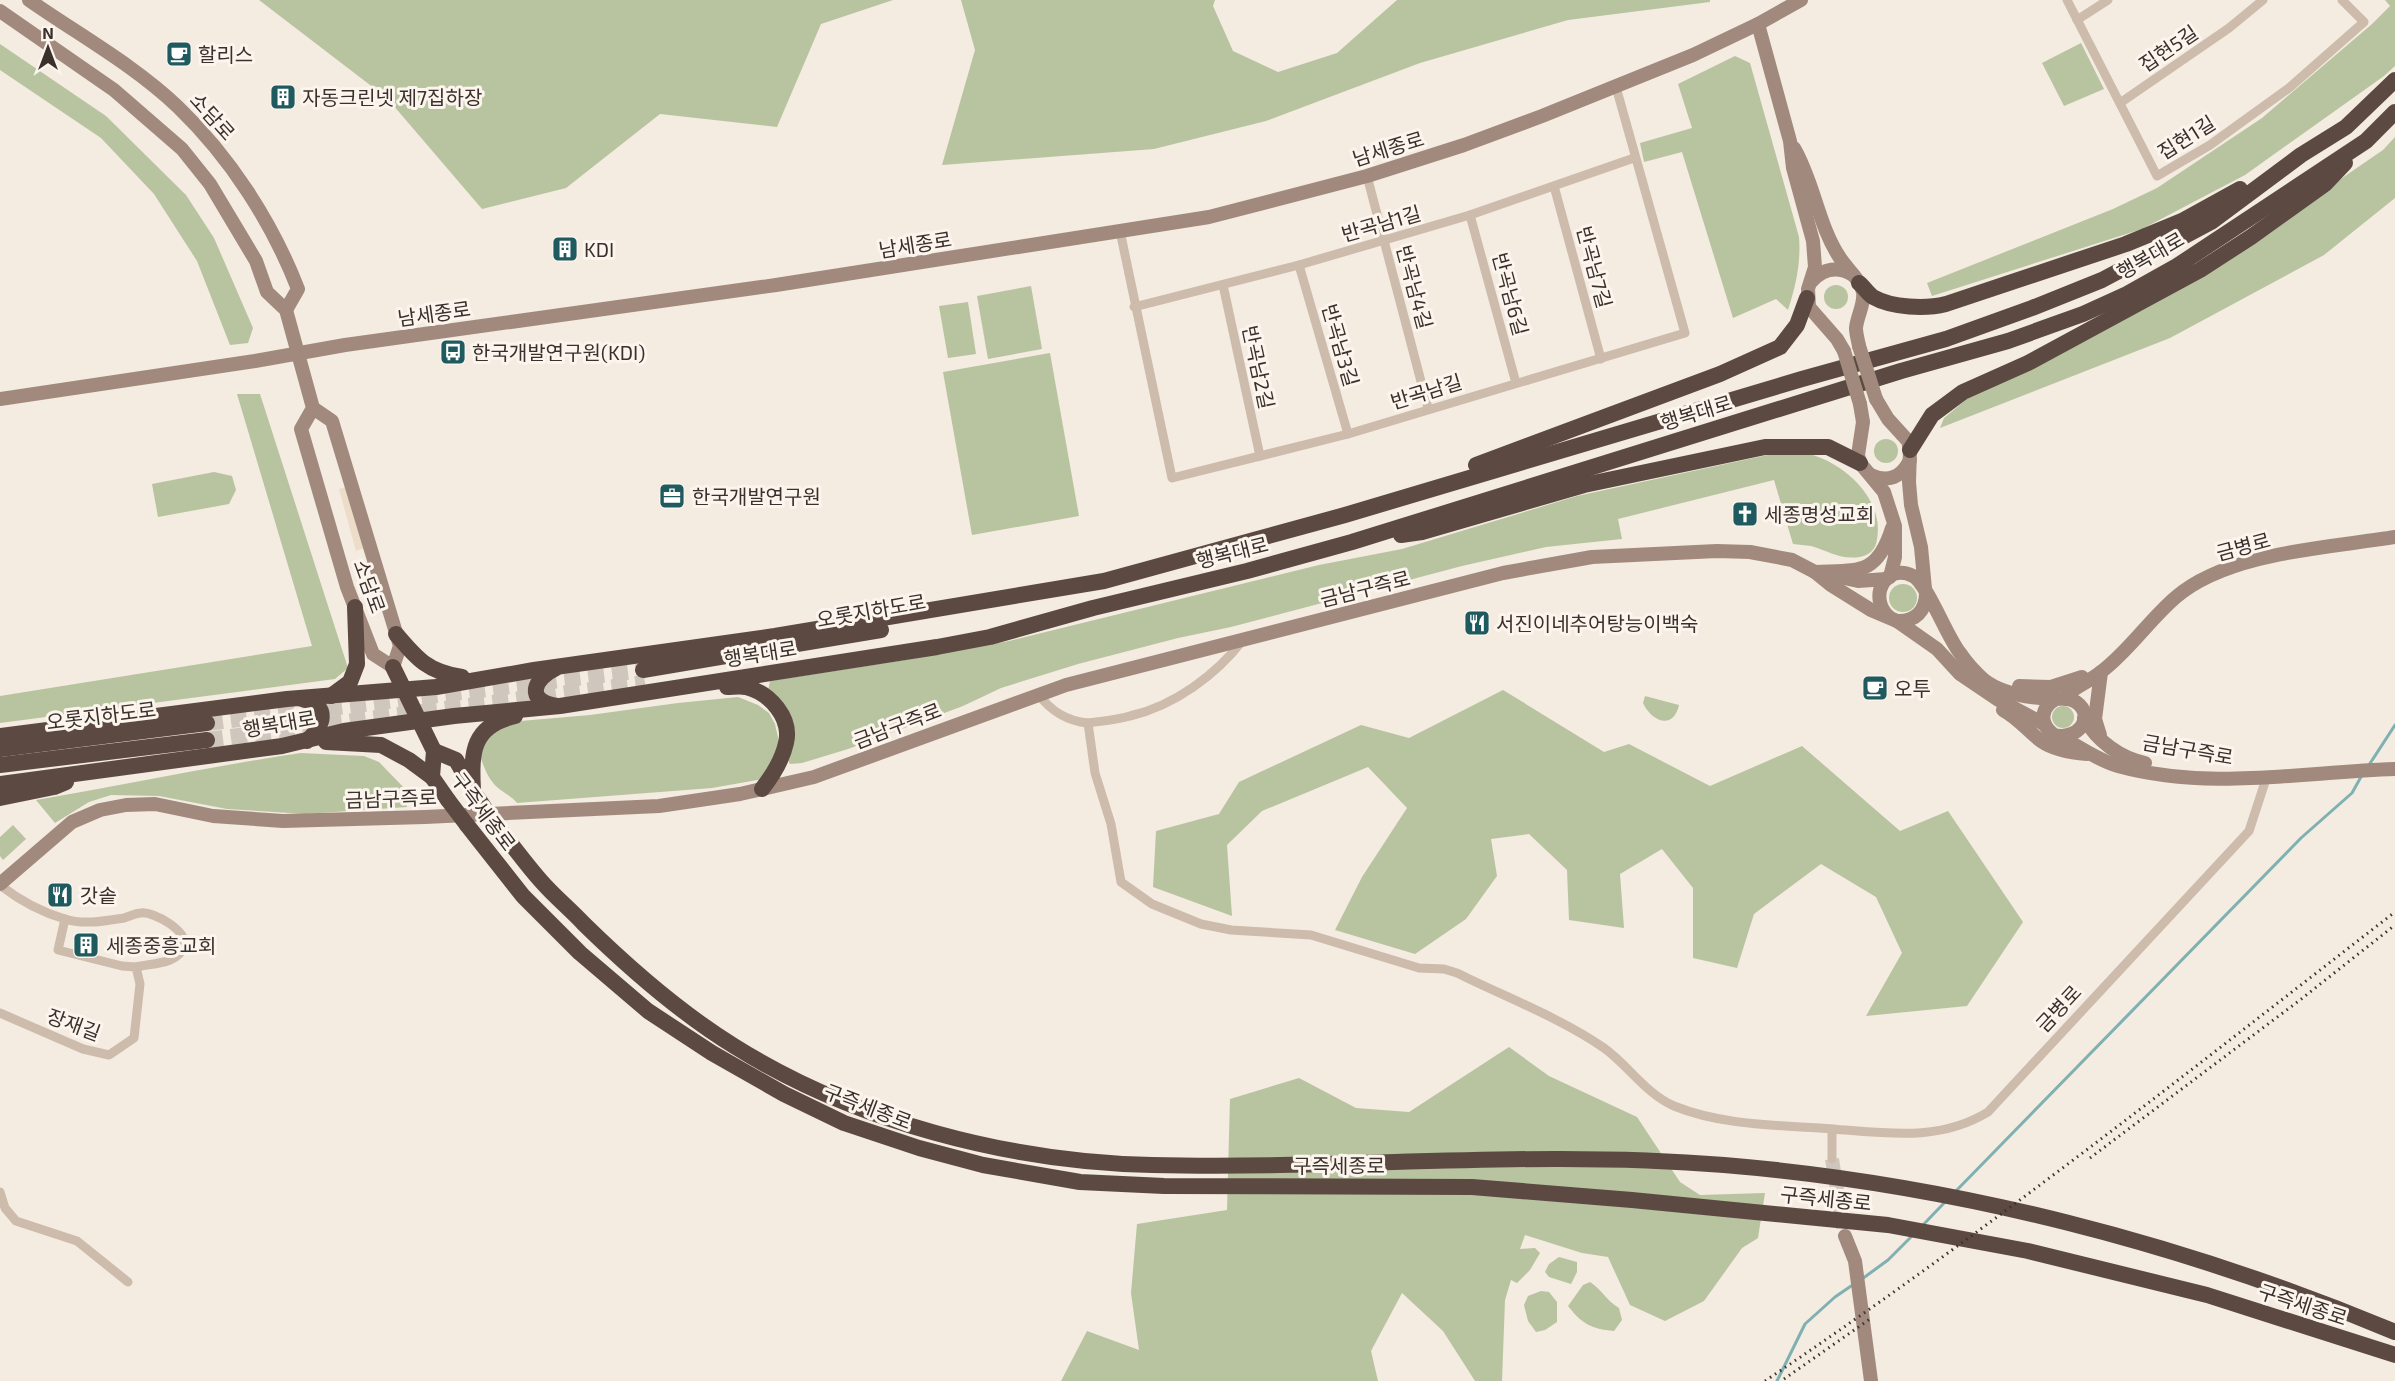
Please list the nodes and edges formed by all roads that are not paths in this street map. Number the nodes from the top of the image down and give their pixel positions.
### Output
1 (29, 0) edge
2 (1801, 0) edge
3 (2067, 0) edge
4 (2108, 0) edge
5 (2263, 0) edge
6 (2342, 0) edge
7 (0, 11) edge
8 (2077, 20) junction
9 (1758, 24) junction
10 (2395, 81) edge
11 (1616, 87) junction
12 (2120, 103) junction
13 (2395, 112) edge
14 (1790, 141) junction
15 (2366, 141) junction
16 (2301, 155) junction
17 (1634, 158) junction
18 (1367, 176) junction
19 (1554, 186) junction
20 (1470, 215) junction
21 (1120, 231) junction
22 (1384, 241) junction
23 (1299, 266) junction
24 (1856, 279) junction
25 (1812, 281) junction
26 (1223, 285) junction
27 (1807, 298) junction
28 (1134, 307) junction
29 (286, 310) junction
30 (299, 353) junction
31 (1601, 359) junction
32 (1516, 383) junction
33 (0, 399) edge
34 (313, 408) junction
35 (1428, 408) junction
36 (1348, 434) junction
37 (1910, 454) junction
38 (1260, 456) junction
39 (1865, 469) junction
40 (1345, 515) junction
41 (1893, 520) junction
42 (2395, 537) edge
43 (1352, 542) junction
44 (1920, 547) junction
45 (1815, 572) junction
46 (1888, 578) junction
47 (1104, 581) junction
48 (1925, 591) junction
49 (355, 607) junction
50 (1093, 608) junction
51 (1893, 619) junction
52 (396, 634) junction
53 (1949, 636) junction
54 (1244, 640) junction
55 (393, 667) junction
56 (557, 667) junction
57 (1966, 670) junction
58 (2101, 672) junction
59 (478, 679) junction
60 (403, 688) junction
61 (669, 689) junction
62 (1038, 694) junction
63 (331, 696) junction
64 (2060, 698) junction
65 (295, 699) junction
66 (560, 706) junction
67 (2084, 715) junction
68 (418, 722) junction
69 (1088, 723) junction
70 (2044, 724) junction
71 (0, 736) edge
72 (2061, 737) junction
73 (307, 741) junction
74 (2102, 741) junction
75 (0, 749) edge
76 (434, 751) junction
77 (2091, 755) junction
78 (0, 765) edge
79 (2391, 770) edge
80 (93, 771) junction
81 (432, 777) junction
82 (2266, 778) junction
83 (0, 784) edge
84 (762, 789) junction
85 (475, 794) junction
86 (0, 798) edge
87 (0, 884) edge
88 (65, 920) junction
89 (136, 967) junction
90 (0, 1013) edge
91 (1832, 1129) junction
92 (1832, 1159) tunnel mouth
93 (0, 1192) edge
94 (1845, 1236) tunnel mouth
95 (128, 1282) dead end
96 (2395, 1332) edge
97 (2395, 1355) edge
98 (1871, 1381) edge

1 - 29 street, 소담로
2 - 9 street, 남세종로
3 - 8 street, 집현1길
4 - 8 street
5 - 12 street, 집현5길
6 - 12 street, 집현1길
7 - 29 street
8 - 12 street, 집현1길
9 - 11 street, 남세종로
9 - 14 street
10 - 16 highway, 행복대로
11 - 17 street, 반곡남길
11 - 18 street, 남세종로
13 - 15 highway, 행복대로
14 - 24 street
14 - 25 street
15 - 37 highway
15 - 43 highway, 행복대로
16 - 24 highway
16 - 40 highway, 행복대로
17 - 19 street, 반곡남1길
17 - 31 street, 반곡남길
18 - 21 street, 남세종로
18 - 22 street, 반곡남4길
19 - 20 street, 반곡남1길
19 - 31 street, 반곡남7길
20 - 22 street, 반곡남1길
20 - 32 street, 반곡남6길
21 - 28 street, 반곡남길
21 - 30 street, 남세종로
22 - 23 street, 반곡남1길
22 - 35 street, 반곡남4길
23 - 26 street, 반곡남1길
23 - 36 street, 반곡남3길
24 - 25 street
24 - 37 street, bridge
25 - 27 street
26 - 28 street, 반곡남1길
26 - 38 street, 반곡남2길
27 - 39 street, bridge
27 - 40 highway
28 - 38 street, 반곡남길
29 - 30 street
30 - 33 street, 남세종로
30 - 34 street
31 - 32 street, 반곡남길
32 - 35 street, 반곡남길
34 - 49 street, 소담로
34 - 52 street, 소담로
35 - 36 street, 반곡남길
36 - 38 street, 반곡남길
37 - 39 street
37 - 44 street
39 - 41 street
39 - 43 highway
40 - 47 highway, 행복대로
41 - 45 street
41 - 46 street
42 - 58 street, 금병로
43 - 50 highway, 행복대로
44 - 48 street
44 - 53 street
45 - 46 street, 금남구즉로
45 - 51 street, 금남구즉로
45 - 54 street, 금남구즉로
46 - 48 street, 금남구즉로
46 - 51 street
47 - 50 highway, 오롯지하도로
47 - 56 highway, 행복대로
48 - 51 street
48 - 53 street, 금남구즉로
49 - 55 street, 소담로
49 - 63 highway
50 - 61 highway, 행복대로
51 - 57 street, 금남구즉로
52 - 55 street, 소담로
52 - 59 highway
53 - 57 street, 금남구즉로
54 - 62 street, 금남구즉로
54 - 69 street
55 - 60 highway, 소담로
56 - 59 highway, 행복대로
56 - 66 highway
57 - 58 street
57 - 64 street, 금남구즉로
57 - 70 street, 금남구즉로
57 - 77 street
58 - 64 street
58 - 67 street
58 - 74 street
59 - 60 highway, 행복대로
60 - 63 highway, 행복대로
60 - 68 highway, 소담로
61 - 66 highway, 행복대로
61 - 84 highway
62 - 69 street
62 - 84 street, 금남구즉로
63 - 65 highway, 행복대로
64 - 67 street
64 - 70 street
65 - 71 highway, 행복대로
65 - 73 highway
66 - 68 highway, 행복대로
66 - 85 highway
67 - 72 street
67 - 74 street, 금남구즉로
68 - 73 highway, 행복대로
68 - 76 highway
69 - 91 street, 금병로
70 - 72 street
72 - 77 street, 금남구즉로
73 - 80 highway, 행복대로
73 - 81 highway
74 - 82 street, 금남구즉로
75 - 78 highway, 오롯지하도로
76 - 81 highway, 구즉세종로
76 - 85 highway, 구즉세종로
77 - 82 street, 금남구즉로
79 - 82 street, 금남구즉로
80 - 83 highway, 행복대로
80 - 86 highway
81 - 97 highway, 구즉세종로, bridge
82 - 91 street, 금병로
84 - 87 street, 금남구즉로
85 - 96 highway, 구즉세종로, bridge
87 - 88 street
88 - 89 street
88 - 89 street
89 - 90 street, 장재길
91 - 92 street
93 - 95 street
94 - 98 street

